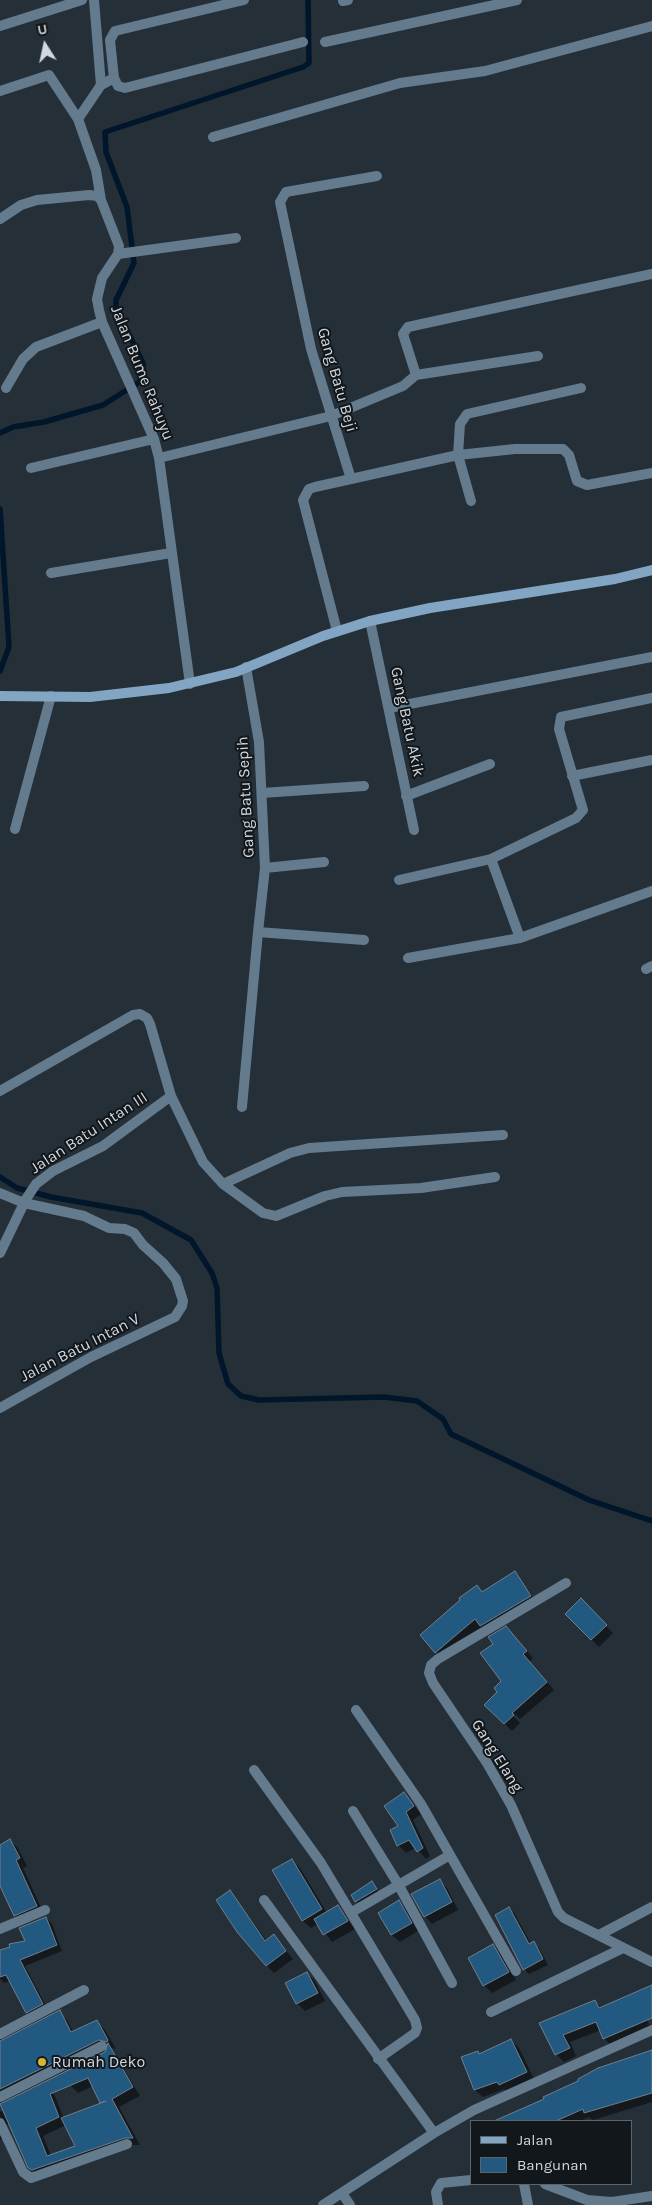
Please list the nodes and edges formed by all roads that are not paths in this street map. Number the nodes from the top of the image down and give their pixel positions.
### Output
1 (82, 0) edge
2 (94, 0) edge
3 (244, 0) edge
4 (517, 0) edge
5 (0, 26) edge
6 (652, 26) edge
7 (303, 42) dead end
8 (325, 42) dead end
9 (114, 78) junction
10 (101, 85) junction
11 (0, 91) edge
12 (78, 120) junction
13 (213, 136) dead end
14 (377, 176) dead end
15 (101, 200) junction
16 (0, 219) edge
17 (236, 238) dead end
18 (118, 254) junction
19 (652, 274) edge
20 (102, 322) junction
21 (538, 356) dead end
22 (416, 375) junction
23 (6, 388) dead end
24 (581, 388) dead end
25 (331, 416) junction
26 (154, 439) junction
27 (458, 455) junction
28 (159, 458) junction
29 (32, 468) dead end
30 (652, 472) edge
31 (351, 479) junction
32 (471, 501) dead end
33 (171, 553) junction
34 (652, 570) edge
35 (51, 573) dead end
36 (370, 621) junction
37 (337, 631) junction
38 (652, 656) edge
39 (246, 667) junction
40 (190, 684) junction
41 (0, 696) edge
42 (51, 696) junction
43 (652, 698) edge
44 (389, 708) junction
45 (652, 760) edge
46 (490, 764) dead end
47 (572, 776) junction
48 (364, 786) dead end
49 (262, 793) junction
50 (406, 796) junction
51 (15, 829) dead end
52 (414, 830) dead end
53 (490, 859) junction
54 (324, 862) dead end
55 (265, 868) junction
56 (399, 880) dead end
57 (652, 891) edge
58 (258, 932) junction
59 (520, 938) junction
60 (364, 940) dead end
61 (408, 958) dead end
62 (0, 1091) edge
63 (172, 1096) junction
64 (242, 1107) dead end
65 (503, 1135) dead end
66 (494, 1177) dead end
67 (223, 1184) junction
68 (0, 1193) edge
69 (25, 1201) junction
70 (0, 1253) edge
71 (0, 1408) edge
72 (566, 1583) dead end
73 (356, 1710) dead end
74 (254, 1770) dead end
75 (353, 1811) dead end
76 (450, 1856) junction
77 (398, 1884) junction
78 (264, 1900) dead end
79 (652, 1906) edge
80 (45, 1910) dead end
81 (352, 1912) junction
82 (0, 1929) edge
83 (599, 1935) junction
84 (624, 1948) junction
85 (652, 1962) edge
86 (516, 1972) dead end
87 (452, 1983) dead end
88 (84, 1990) dead end
89 (491, 2012) dead end
90 (652, 2030) edge
91 (0, 2034) edge
92 (102, 2046) dead end
93 (378, 2059) junction
94 (0, 2097) edge
95 (0, 2123) edge
96 (434, 2132) junction
97 (4, 2141) edge
98 (127, 2144) dead end
99 (470, 2180) edge
100 (524, 2185) edge
101 (548, 2185) edge
102 (342, 2193) junction
103 (652, 2196) edge
104 (612, 2203) edge
105 (323, 2205) edge
106 (350, 2205) edge
107 (438, 2205) edge
108 (528, 2205) edge

1 - 5 street
2 - 10 street
3 - 9 street
4 - 8 street
6 - 13 street
7 - 9 street
9 - 10 street
10 - 12 street
11 - 12 street
12 - 15 street
14 - 25 street, Gang Batu Beji
15 - 16 street
15 - 18 street
17 - 18 street
18 - 20 street, Jalan Bume Rahuyu
19 - 22 street
20 - 23 street
20 - 26 street, Jalan Bume Rahuyu
21 - 22 street
22 - 25 street
24 - 27 street
25 - 28 street
25 - 31 street, Gang Batu Beji
26 - 28 street, Jalan Bume Rahuyu
26 - 29 street
27 - 30 street
27 - 31 street
27 - 32 street
28 - 33 street, Jalan Bume Rahuyu
31 - 37 street
33 - 35 street
33 - 40 street, Jalan Bume Rahuyu
34 - 36 street
36 - 37 street
36 - 44 street, Gang Batu Akik
37 - 39 street
38 - 44 street
39 - 40 street
39 - 49 street, Gang Batu Sepih
40 - 42 street
41 - 42 street
42 - 51 street
43 - 47 street
44 - 50 street, Gang Batu Akik
45 - 47 street
46 - 50 street
47 - 53 street
48 - 49 street
49 - 55 street, Gang Batu Sepih
50 - 52 street, Gang Batu Akik
53 - 56 street
53 - 59 street
54 - 55 street, Gang Batu Sepih
55 - 58 street
57 - 59 street
58 - 60 street
58 - 64 street
59 - 61 street
62 - 63 street
63 - 67 street
63 - 69 street, Jalan Batu Intan III
65 - 67 street
66 - 67 street
68 - 69 street
69 - 70 street, Jalan Batu Intan III
69 - 71 street, Jalan Batu Intan V
72 - 83 street, Gang Elang
73 - 76 street
74 - 81 street
75 - 77 street
76 - 77 street
76 - 86 street
77 - 81 street
77 - 87 street
78 - 93 street
79 - 83 street
80 - 82 street
81 - 93 street
83 - 84 street, Gang Elang
84 - 85 street, Gang Elang
84 - 89 street
88 - 91 street
90 - 96 street
92 - 94 street
93 - 96 street
95 - 97 street
96 - 102 street
97 - 98 street
99 - 107 street
100 - 108 street
101 - 104 street
102 - 105 street
102 - 106 street
103 - 104 street

